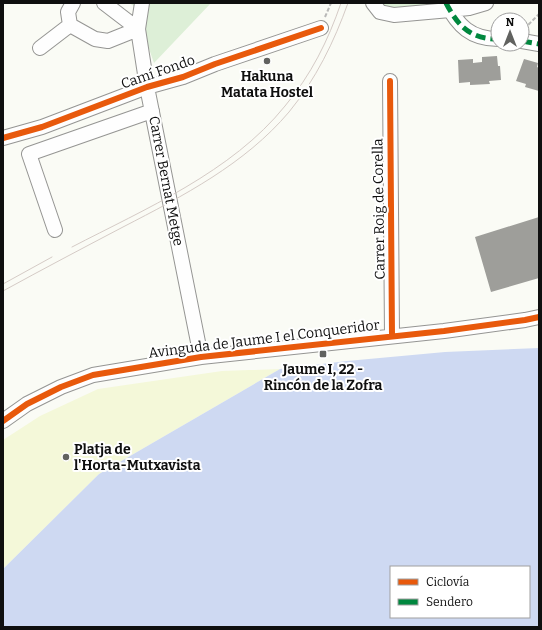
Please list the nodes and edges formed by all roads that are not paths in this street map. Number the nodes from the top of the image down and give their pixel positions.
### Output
1 (73, 3) edge
2 (104, 3) edge
3 (142, 3) edge
4 (486, 3) edge
5 (448, 7) edge
6 (376, 8) edge
7 (70, 25) junction
8 (321, 28) dead end
9 (138, 29) junction
10 (490, 38) edge
11 (40, 48) dead end
12 (390, 81) dead end
13 (147, 88) junction
14 (152, 111) junction
15 (3, 138) edge
16 (55, 230) dead end
17 (539, 317) edge
18 (392, 336) junction
19 (201, 357) junction
20 (3, 421) edge

1 - 7 street
2 - 9 street
3 - 9 street, Carrer Bernat Metge
4 - 5 street
5 - 6 street
5 - 10 street
7 - 9 street
7 - 11 street
8 - 13 street, Camí Fondo
9 - 13 street, Carrer Bernat Metge
12 - 18 street, Carrer Roig de Corella
13 - 14 street, Carrer Bernat Metge
13 - 15 street, Camí Fondo
14 - 16 street
14 - 19 street, Carrer Bernat Metge
17 - 18 street, Avinguda de Jaume I el Conqueridor
18 - 19 street, Avinguda de Jaume I el Conqueridor
19 - 20 street, Avinguda de Jaume I el Conqueridor

